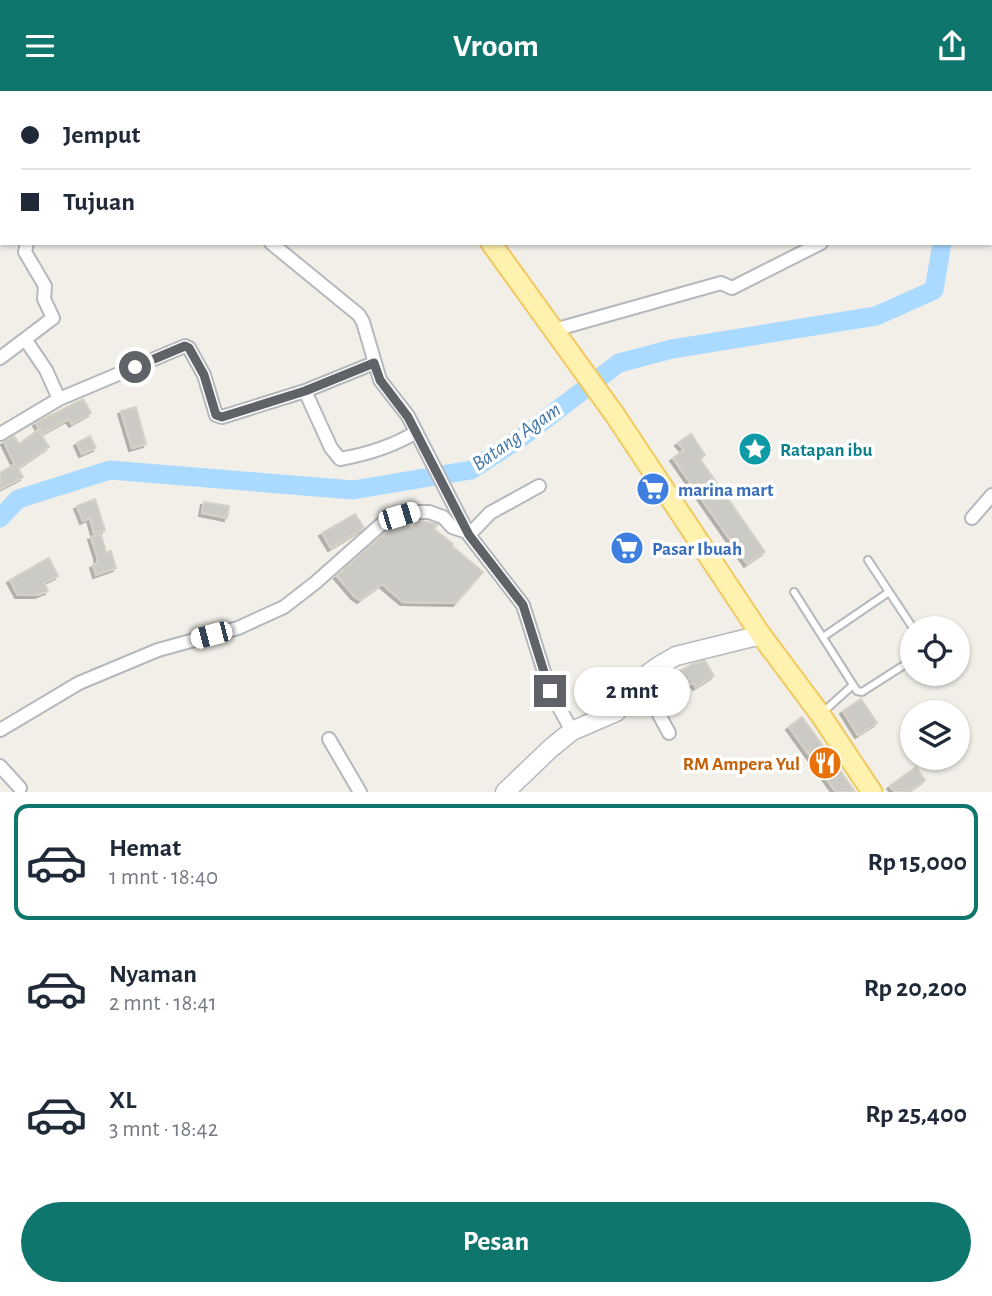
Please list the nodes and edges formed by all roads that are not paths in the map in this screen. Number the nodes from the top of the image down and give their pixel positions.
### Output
1 (27, 245) edge
2 (273, 245) edge
3 (492, 245) edge
4 (817, 245) edge
5 (554, 330) junction
6 (0, 339) edge
7 (26, 339) junction
8 (5, 354) edge
9 (374, 363) junction
10 (305, 391) junction
11 (60, 399) junction
12 (416, 432) junction
13 (0, 434) edge
14 (539, 486) dead end
15 (992, 495) edge
16 (972, 518) dead end
17 (468, 533) junction
18 (868, 560) dead end
19 (794, 592) dead end
20 (889, 592) junction
21 (905, 616) edge
22 (761, 635) junction
23 (823, 636) junction
24 (900, 668) edge
25 (639, 685) junction
26 (853, 685) junction
27 (820, 714) junction
28 (0, 730) edge
29 (572, 731) junction
30 (669, 733) dead end
31 (329, 739) dead end
32 (0, 766) edge
33 (20, 788) dead end
34 (360, 792) edge
35 (505, 792) edge
36 (872, 792) edge

1 - 7 street
2 - 9 street
3 - 5 main road
4 - 5 street
5 - 22 main road
6 - 8 street
7 - 8 street
7 - 11 street
9 - 10 street
9 - 12 street
10 - 11 street
10 - 12 street
11 - 13 street
12 - 17 street
14 - 17 street
15 - 16 street
17 - 28 street
17 - 29 street
18 - 20 lane
19 - 23 lane
20 - 21 lane
20 - 23 lane
22 - 25 street
22 - 27 main road
23 - 26 lane
24 - 26 lane
25 - 29 street
25 - 30 street
26 - 27 lane
27 - 36 main road
29 - 35 street
31 - 34 street
32 - 33 street

